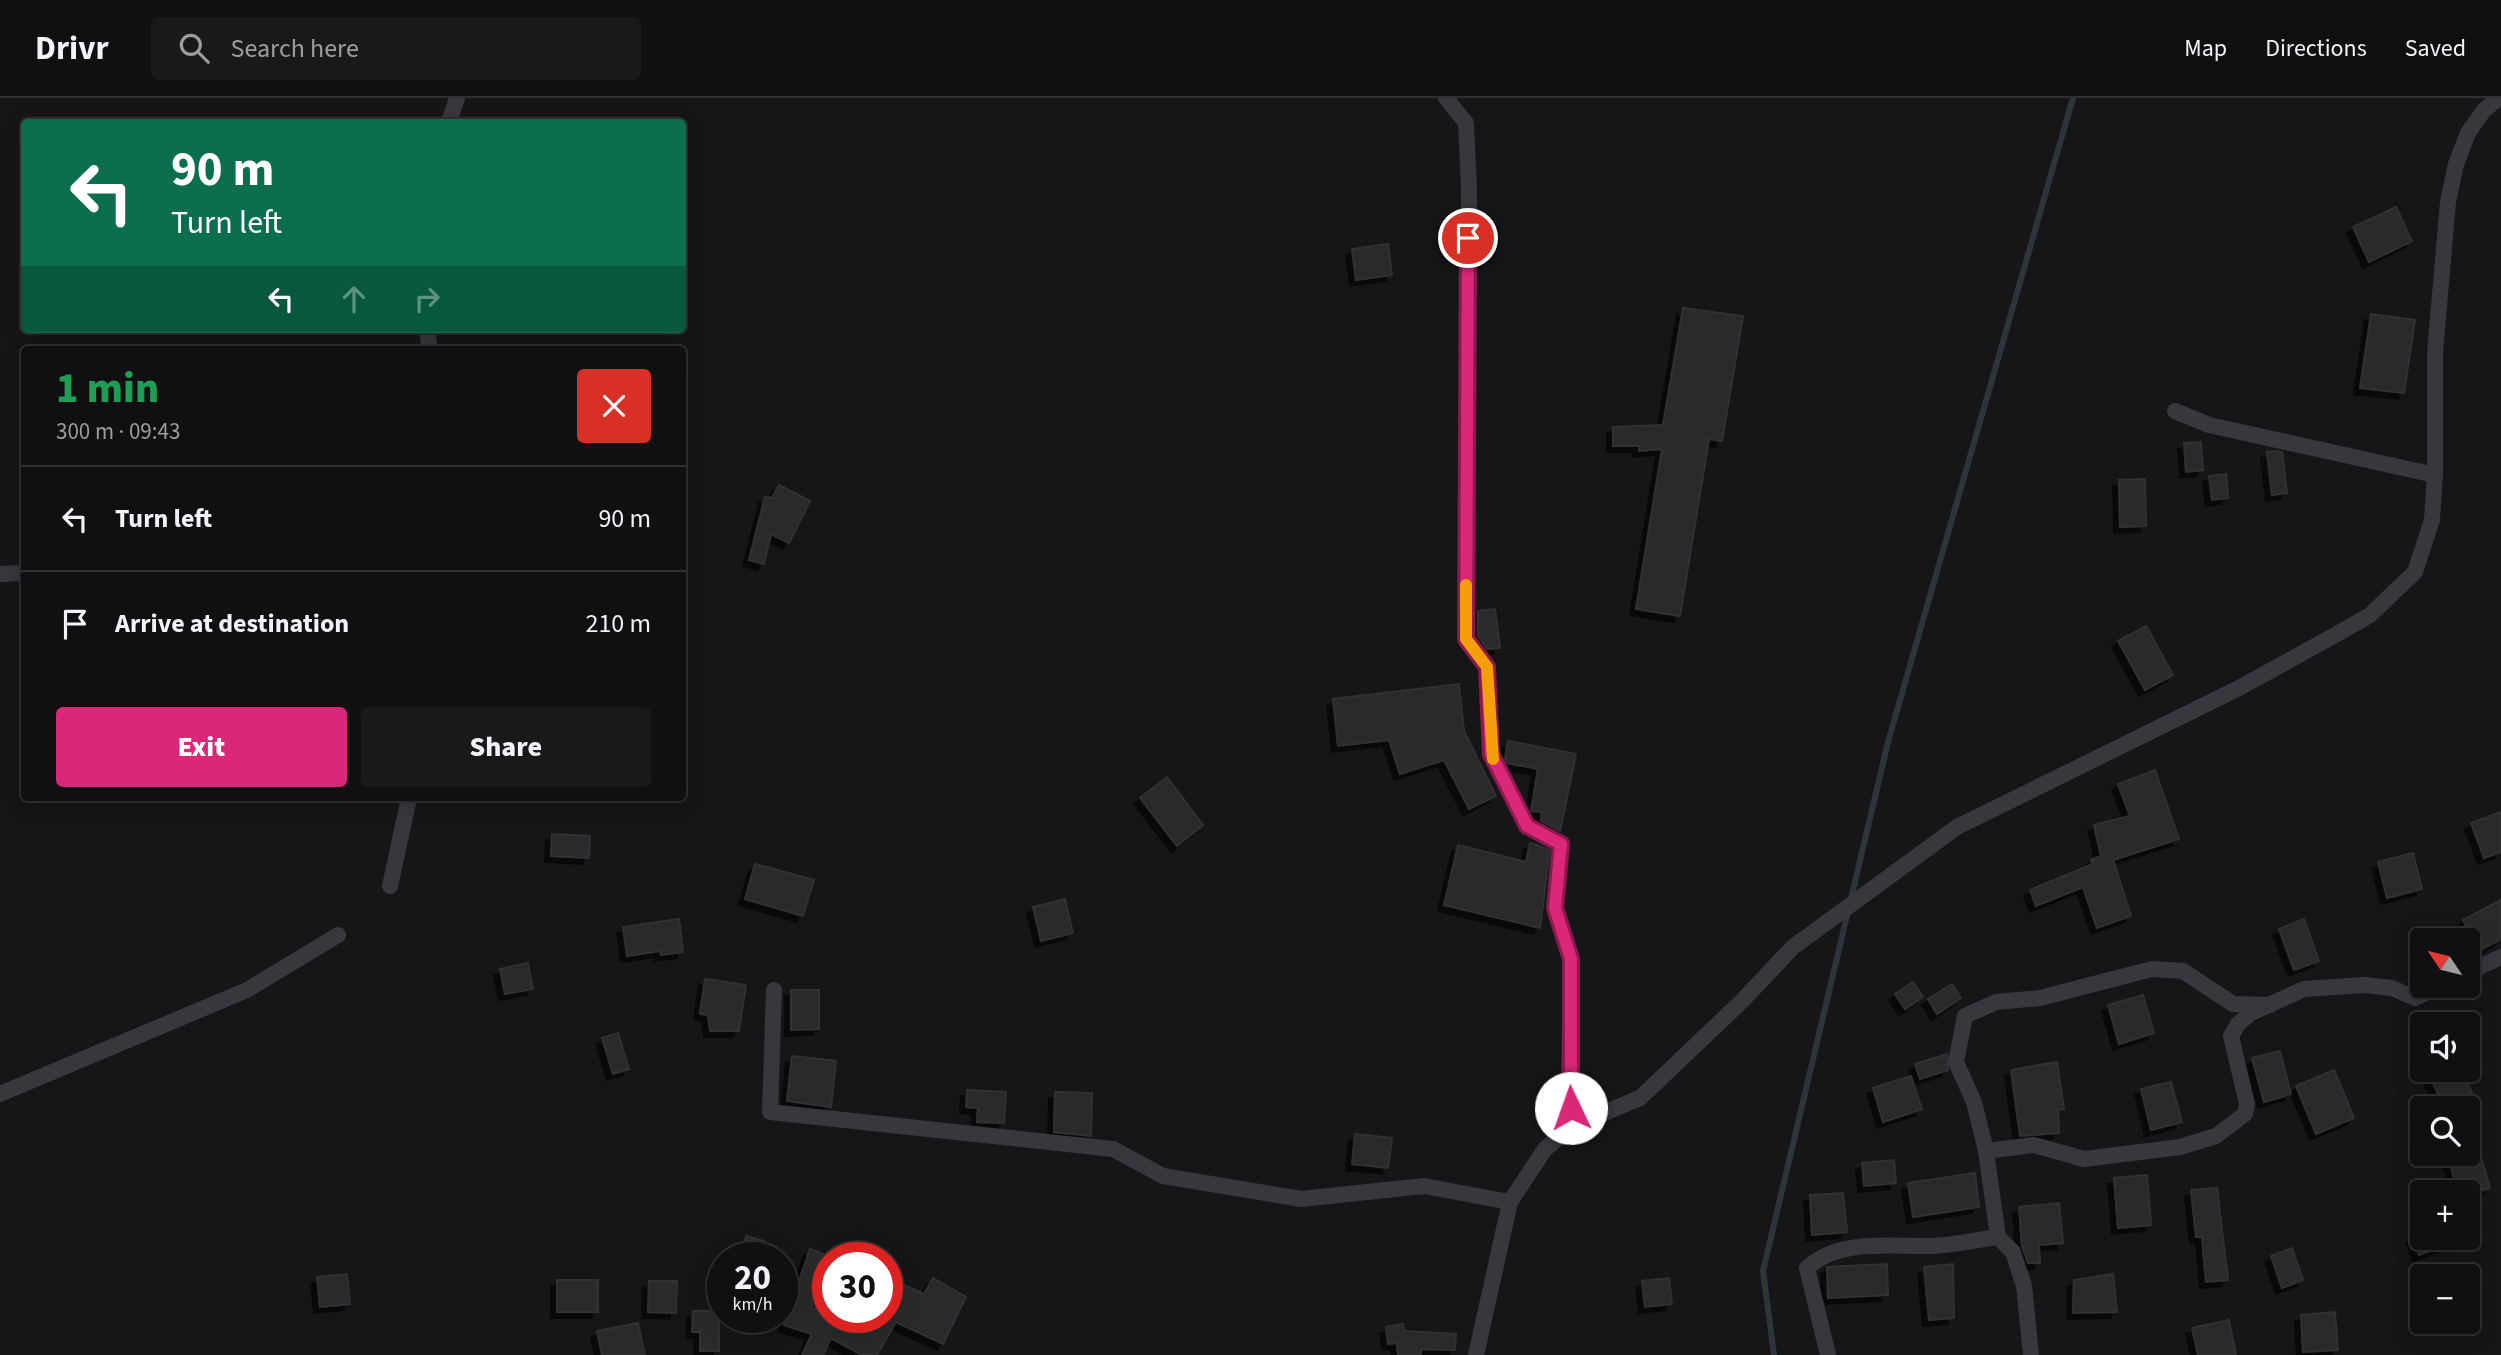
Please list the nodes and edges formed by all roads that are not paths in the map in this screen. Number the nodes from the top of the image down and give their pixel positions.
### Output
1 (457, 98) edge
2 (1447, 98) edge
3 (2499, 98) edge
4 (450, 119) edge
5 (2175, 411) dead end
6 (2435, 475) junction
7 (21, 573) edge
8 (0, 574) edge
9 (408, 801) edge
10 (390, 886) dead end
11 (338, 935) dead end
12 (2501, 957) edge
13 (2480, 967) edge
14 (774, 990) dead end
15 (2410, 997) edge
16 (2270, 1005) junction
17 (0, 1094) edge
18 (1573, 1126) junction
19 (1986, 1151) junction
20 (1510, 1202) junction
21 (1997, 1237) junction
22 (1476, 1355) edge
23 (1828, 1355) edge
24 (2031, 1355) edge

1 - 4 street
2 - 18 street
3 - 6 street
5 - 6 street
6 - 18 street
7 - 8 street
9 - 10 street
11 - 17 street
12 - 13 street
14 - 20 street
15 - 16 street
16 - 19 street
16 - 19 street
18 - 20 street
19 - 21 street
20 - 22 street
21 - 23 street
21 - 24 street

